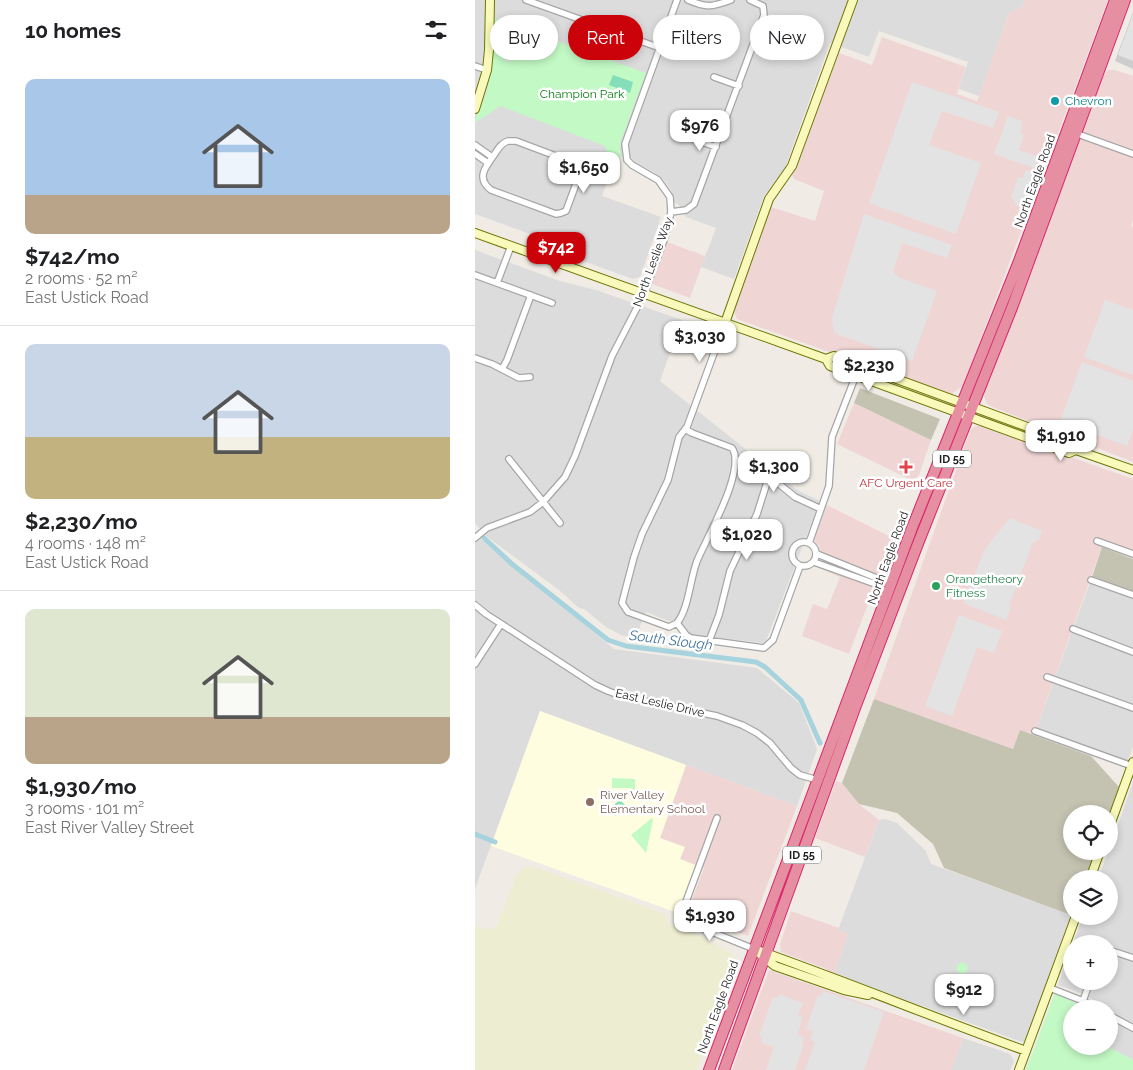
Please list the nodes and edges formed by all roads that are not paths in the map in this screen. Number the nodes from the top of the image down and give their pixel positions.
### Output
1 (490, 0) edge
2 (526, 0) edge
3 (677, 0) edge
4 (687, 0) edge
5 (731, 0) edge
6 (750, 0) edge
7 (853, 0) edge
8 (1115, 0) edge
9 (1125, 0) edge
10 (672, 15) edge
11 (653, 45) edge
12 (656, 60) edge
13 (475, 66) edge
14 (487, 70) junction
15 (715, 77) dead end
16 (739, 86) junction
17 (475, 108) edge
18 (1071, 131) junction
19 (691, 138) dead end
20 (475, 145) edge
21 (716, 147) junction
22 (475, 154) edge
23 (1133, 154) edge
24 (492, 157) junction
25 (488, 163) junction
26 (671, 212) junction
27 (475, 233) edge
28 (511, 246) junction
29 (475, 275) edge
30 (497, 283) junction
31 (644, 294) junction
32 (531, 295) junction
33 (552, 303) dead end
34 (725, 323) junction
35 (475, 358) edge
36 (825, 359) junction
37 (502, 369) junction
38 (856, 375) junction
39 (530, 377) dead end
40 (961, 408) junction
41 (971, 412) junction
42 (685, 429) junction
43 (509, 459) dead end
44 (735, 459) junction
45 (1133, 470) edge
46 (769, 476) junction
47 (543, 502) junction
48 (821, 509) junction
49 (560, 523) dead end
50 (913, 528) junction
51 (475, 538) edge
52 (1097, 540) dead end
53 (809, 543) junction
54 (817, 554) junction
55 (1133, 554) edge
56 (814, 562) junction
57 (800, 566) junction
58 (1091, 580) dead end
59 (1133, 595) edge
60 (888, 596) junction
61 (475, 605) edge
62 (677, 623) junction
63 (501, 624) junction
64 (1073, 629) dead end
65 (883, 635) junction
66 (871, 638) junction
67 (709, 641) junction
68 (1133, 652) edge
69 (475, 664) edge
70 (1047, 676) dead end
71 (855, 708) junction
72 (1133, 708) edge
73 (1035, 731) dead end
74 (1132, 764) edge
75 (818, 780) junction
76 (1117, 805) edge
77 (717, 818) dead end
78 (1073, 925) edge
79 (754, 949) junction
80 (1118, 953) edge
81 (766, 956) junction
82 (1133, 958) edge
83 (1050, 988) junction
84 (1080, 1000) edge
85 (1118, 1020) edge
86 (1133, 1028) edge
87 (1026, 1051) junction
88 (709, 1070) edge
89 (724, 1070) edge
90 (1019, 1070) edge

1 - 14 street
2 - 11 street
3 - 10 street, North Leslie Way
4 - 5 street
6 - 16 street
7 - 34 street
8 - 18 highway
9 - 18 highway, North Eagle Road / ID 55
12 - 26 street, North Leslie Way
13 - 14 street
14 - 17 street
15 - 16 street
16 - 21 street
18 - 23 street
18 - 40 highway, North Eagle Road / ID 55
18 - 41 highway, North Eagle Road / ID 55
19 - 21 street
20 - 24 street
21 - 26 street
22 - 25 street
24 - 25 street
24 - 25 street
26 - 31 street, North Leslie Way
27 - 28 street
28 - 30 street
28 - 31 street
29 - 30 street
30 - 32 street
31 - 34 street
31 - 47 street, North Leslie Way
32 - 33 street
32 - 37 street
34 - 36 street
34 - 42 street
35 - 37 street
36 - 38 street
36 - 40 street
37 - 39 street
38 - 40 street
38 - 48 street
40 - 41 street
40 - 50 highway, North Eagle Road / ID 55
41 - 45 street
41 - 65 highway, North Eagle Road / ID 55
42 - 44 street
42 - 62 street
43 - 47 street
44 - 46 street
44 - 62 street
46 - 48 street
46 - 67 street
47 - 49 street
47 - 51 street, North Leslie Way
48 - 53 street
50 - 54 street
50 - 60 highway, North Eagle Road / ID 55
52 - 55 street
53 - 54 street
53 - 57 street
54 - 56 street
56 - 57 street
56 - 60 street
57 - 67 street
58 - 59 street
60 - 65 highway
60 - 66 highway, North Eagle Road / ID 55
61 - 63 street, East Leslie Drive
62 - 67 street
63 - 69 street
63 - 75 street, East Leslie Drive
64 - 68 street
65 - 71 highway, North Eagle Road / ID 55
66 - 71 highway
66 - 75 highway, North Eagle Road / ID 55
70 - 72 street
71 - 81 highway, North Eagle Road / ID 55
73 - 74 street
74 - 76 street
75 - 79 highway, North Eagle Road / ID 55
77 - 79 street
78 - 83 street
79 - 81 street
79 - 88 highway, North Eagle Road / ID 55
80 - 82 street
81 - 87 street
81 - 89 highway, North Eagle Road / ID 55
83 - 84 street
83 - 87 street
85 - 86 street
87 - 90 street

